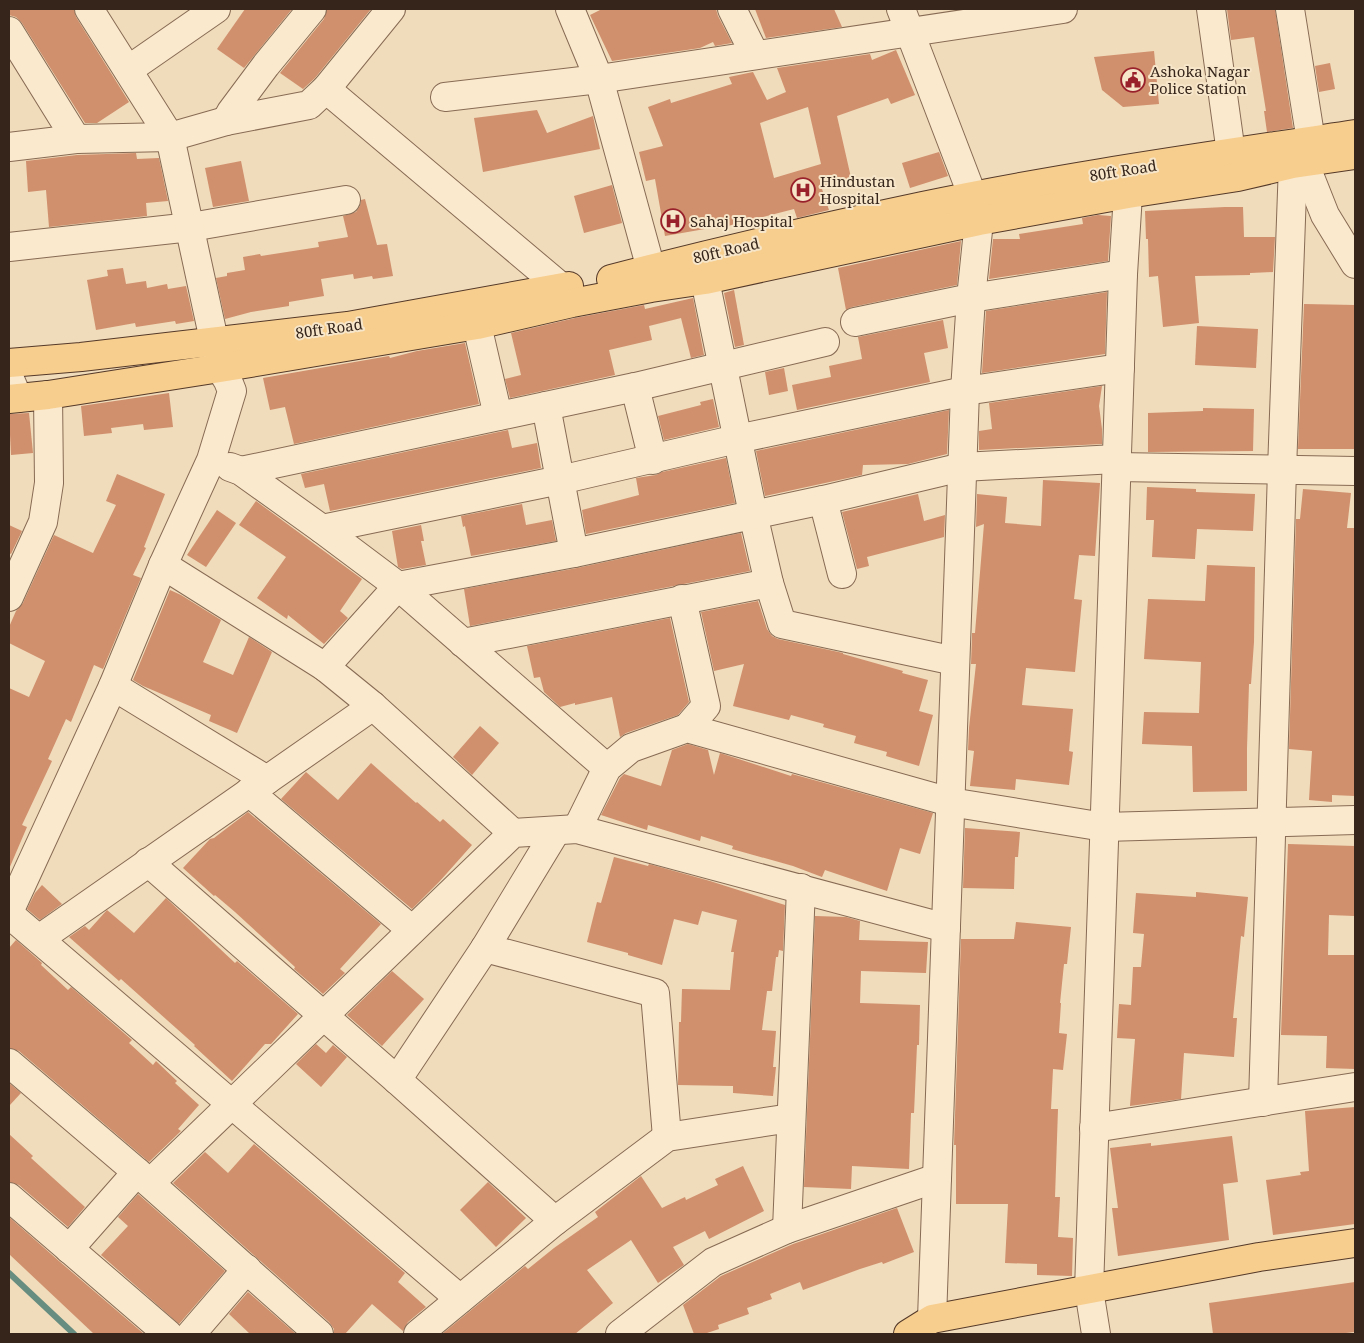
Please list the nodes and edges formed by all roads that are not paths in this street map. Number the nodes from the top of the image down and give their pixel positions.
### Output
1 (89, 9) edge
2 (216, 9) edge
3 (312, 9) edge
4 (391, 9) edge
5 (570, 9) edge
6 (732, 9) edge
7 (1063, 9) edge
8 (1211, 9) edge
9 (1290, 9) edge
10 (905, 20) edge
11 (9, 31) edge
12 (755, 55) junction
13 (128, 70) junction
14 (599, 79) junction
15 (326, 89) junction
16 (445, 98) dead end
17 (226, 121) junction
18 (1355, 134) edge
19 (170, 137) junction
20 (76, 139) junction
21 (9, 147) edge
22 (1231, 153) junction
23 (1355, 155) edge
24 (1306, 157) junction
25 (1128, 194) junction
26 (346, 200) dead end
27 (976, 209) junction
28 (191, 227) junction
29 (9, 247) edge
30 (1355, 264) edge
31 (651, 268) junction
32 (1123, 274) junction
33 (705, 280) junction
34 (561, 287) junction
35 (971, 298) junction
36 (855, 322) dead end
37 (477, 325) junction
38 (215, 342) junction
39 (825, 342) dead end
40 (9, 363) edge
41 (722, 366) junction
42 (220, 368) junction
43 (1120, 368) junction
44 (635, 387) junction
45 (12, 391) edge
46 (965, 391) junction
47 (48, 395) junction
48 (546, 406) junction
49 (498, 416) junction
50 (737, 439) junction
51 (211, 460) junction
52 (652, 460) junction
53 (1116, 463) junction
54 (962, 467) junction
55 (241, 470) junction
56 (1282, 470) junction
57 (1355, 471) edge
58 (560, 480) junction
59 (823, 500) junction
60 (753, 514) junction
61 (322, 529) junction
62 (574, 553) junction
63 (163, 565) junction
64 (842, 574) dead end
65 (769, 583) junction
66 (398, 586) junction
67 (9, 597) edge
68 (682, 599) junction
69 (463, 643) junction
70 (955, 661) junction
71 (325, 667) junction
72 (114, 686) junction
73 (373, 706) junction
74 (687, 728) junction
75 (607, 768) junction
76 (258, 786) junction
77 (950, 802) junction
78 (1355, 820) edge
79 (1272, 822) junction
80 (1104, 827) junction
81 (566, 830) junction
82 (513, 833) junction
83 (148, 862) junction
84 (801, 888) junction
85 (9, 913) edge
86 (946, 928) junction
87 (412, 930) junction
88 (39, 939) junction
89 (485, 948) junction
90 (323, 1016) junction
91 (9, 1062) edge
92 (397, 1080) junction
93 (1355, 1088) edge
94 (1264, 1102) junction
95 (232, 1103) junction
96 (791, 1118) junction
97 (1094, 1128) junction
98 (667, 1137) junction
99 (144, 1177) junction
100 (936, 1178) junction
101 (9, 1197) edge
102 (555, 1221) junction
103 (787, 1230) junction
104 (1355, 1243) edge
105 (69, 1249) junction
106 (247, 1269) junction
107 (1089, 1290) junction
108 (460, 1299) junction
109 (932, 1319) junction
110 (168, 1334) edge
111 (191, 1334) edge
112 (319, 1334) edge
113 (418, 1334) edge
114 (620, 1334) edge
115 (908, 1334) edge
116 (1096, 1334) edge

1 - 13 street
2 - 13 street
3 - 17 street
4 - 15 street
5 - 14 street
6 - 12 street
7 - 10 street
8 - 22 street
9 - 24 street
10 - 12 street
10 - 27 street
11 - 20 street
12 - 14 street
13 - 19 street
14 - 16 street
14 - 31 street
15 - 17 street
15 - 34 street
17 - 19 street
18 - 24 main road, 80ft Road
19 - 20 street
19 - 28 street
20 - 21 street
22 - 24 main road, 80ft Road
22 - 27 main road, 80ft Road
23 - 24 main road
24 - 25 main road
24 - 30 street
24 - 56 street
25 - 27 main road
25 - 32 street
26 - 28 street
27 - 31 main road, 80ft Road
27 - 33 main road
27 - 35 street
28 - 29 street
28 - 38 street
31 - 34 main road, 80ft Road
32 - 35 street
32 - 43 street
33 - 37 main road
33 - 41 street
34 - 38 main road, 80ft Road
35 - 36 street
35 - 46 street
37 - 42 main road
37 - 49 street
38 - 40 main road, 80ft Road
38 - 42 street
39 - 41 street
41 - 44 street
41 - 50 street
42 - 47 main road
42 - 51 street
43 - 46 street
43 - 53 street
44 - 48 street
44 - 52 street
45 - 47 main road
46 - 50 street
46 - 54 street
47 - 67 street
48 - 49 street
48 - 58 street
49 - 55 street
50 - 52 street
50 - 60 street
51 - 55 street
51 - 63 street
52 - 58 street
53 - 54 street
53 - 56 street
53 - 80 street
54 - 59 street
54 - 70 street
55 - 61 street
56 - 57 street
56 - 79 street
58 - 61 street
58 - 62 street
59 - 60 street
59 - 64 street
60 - 62 street
60 - 65 street
61 - 66 street
62 - 66 street
63 - 71 street
63 - 72 street
65 - 68 street
65 - 70 street
66 - 69 street
66 - 71 street
68 - 69 street
68 - 74 street
69 - 75 street
70 - 77 street
71 - 73 street
72 - 76 street
72 - 85 street
73 - 76 street
73 - 82 street
74 - 75 street
74 - 77 street
75 - 81 street
76 - 83 street
76 - 87 street
77 - 80 street
77 - 86 street
78 - 79 street
79 - 80 street
79 - 94 street
80 - 97 street
81 - 82 street
81 - 84 street
81 - 89 street
82 - 87 street
83 - 88 street
83 - 90 street
84 - 86 street
84 - 96 street
85 - 88 street
86 - 100 street
87 - 90 street
88 - 95 street
89 - 92 street
89 - 98 street
90 - 92 street
90 - 95 street
91 - 99 street
92 - 102 street
93 - 94 street
94 - 97 street
95 - 99 street
95 - 108 street
96 - 98 street
96 - 103 street
97 - 107 street
98 - 102 street
99 - 105 street
99 - 106 street
100 - 103 street
100 - 109 street
101 - 105 street
102 - 108 street
103 - 114 street
104 - 107 main road
105 - 110 street
106 - 111 street
106 - 112 street
107 - 109 main road
107 - 116 street
108 - 113 street
109 - 115 main road

